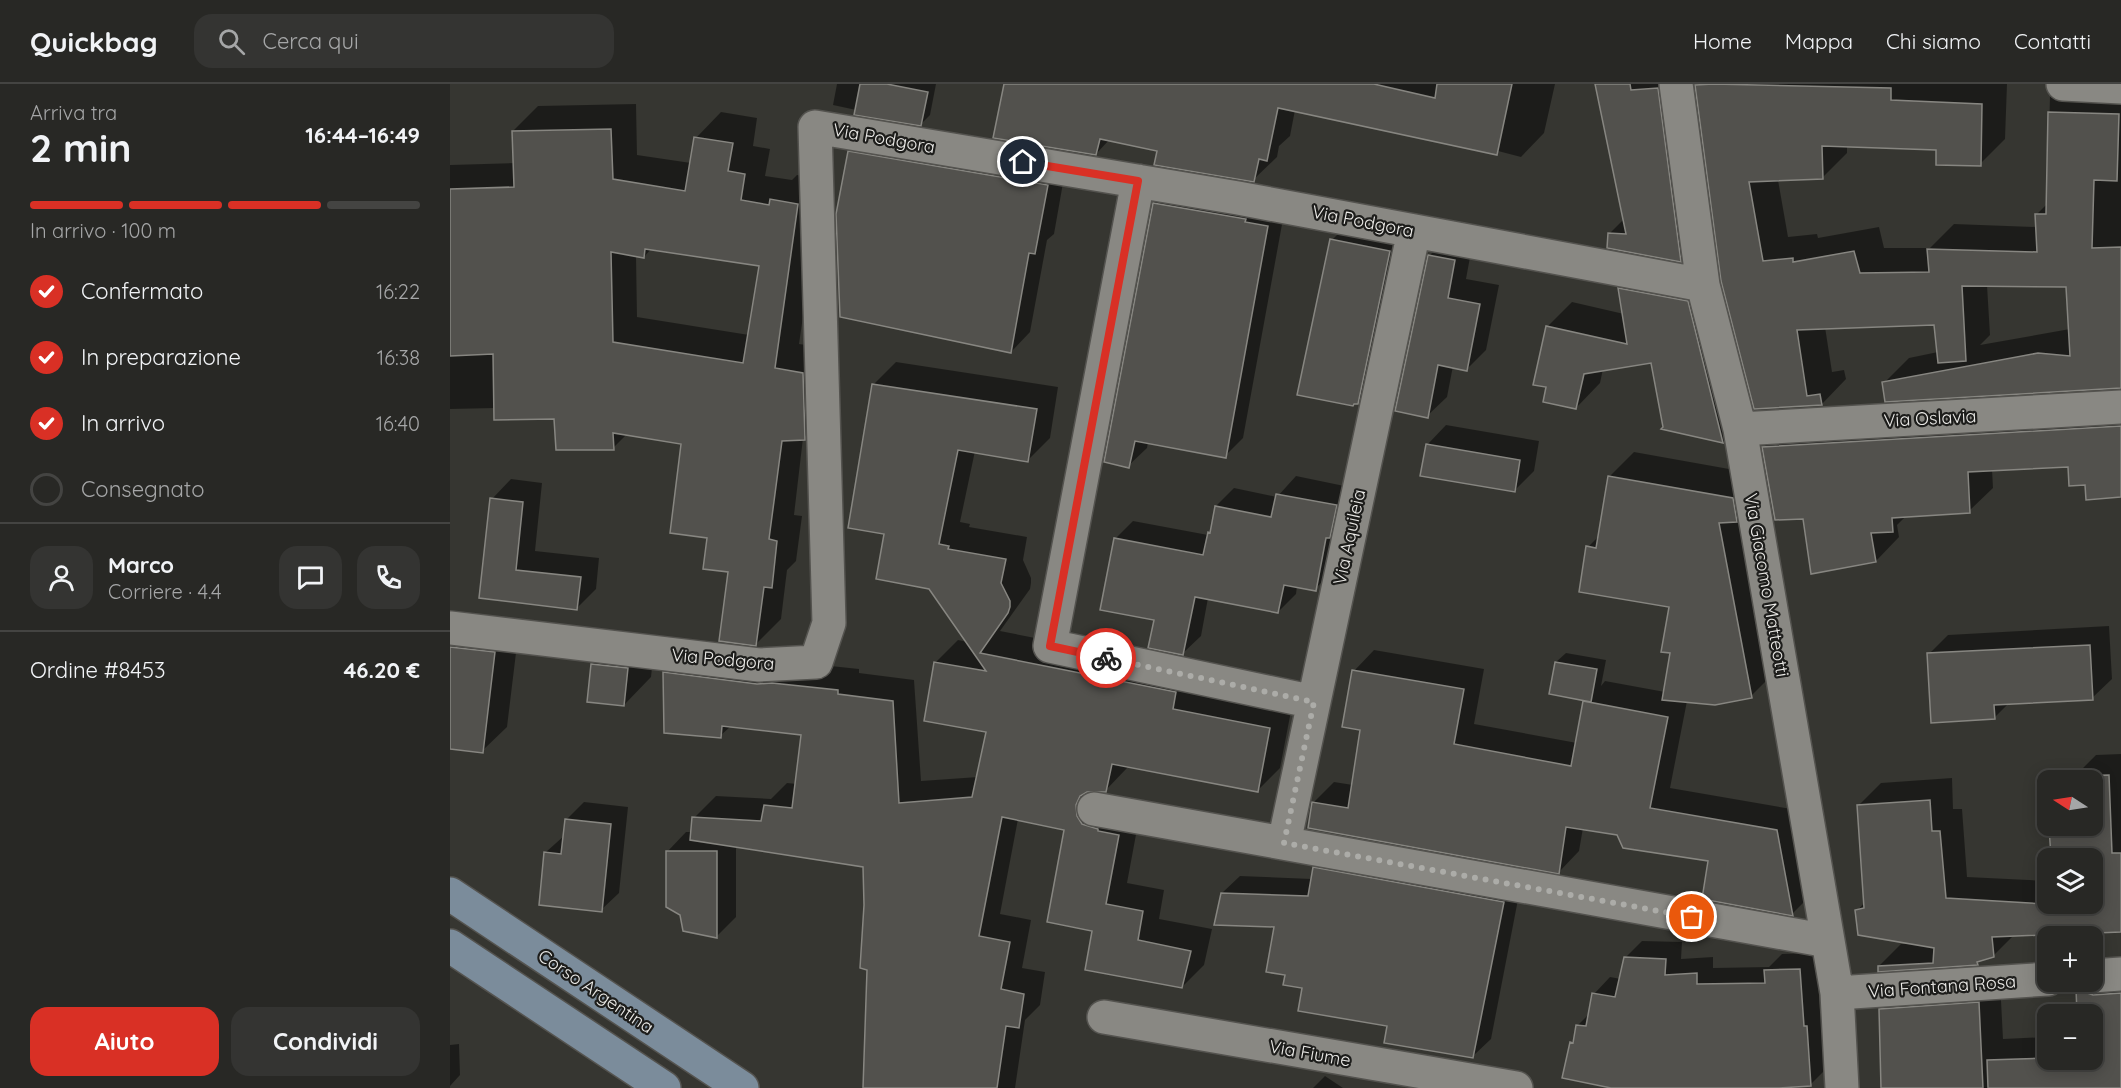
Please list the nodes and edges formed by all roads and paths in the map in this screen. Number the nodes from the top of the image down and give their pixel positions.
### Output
1 (1676, 84) edge
2 (2063, 84) edge
3 (2121, 87) edge
4 (1138, 181) junction
5 (1414, 231) junction
6 (1703, 285) junction
7 (2121, 407) edge
8 (1740, 429) junction
9 (450, 628) edge
10 (1314, 702) junction
11 (1094, 809) dead end
12 (1284, 843) junction
13 (450, 894) edge
14 (1828, 941) junction
15 (450, 946) edge
16 (2121, 974) edge
17 (2103, 975) edge
18 (2037, 980) edge
19 (1837, 993) junction
20 (1104, 1017) dead end
21 (664, 1088) edge
22 (742, 1088) edge
23 (1516, 1088) edge
24 (1842, 1088) edge

1 - 6 street, Via Giacomo Matteotti
2 - 3 street
4 - 5 street, Via Podgora
4 - 9 street, Via Podgora
4 - 10 street
5 - 6 street, Via Podgora
5 - 10 street, Via Aquileia
6 - 8 street, Via Giacomo Matteotti
7 - 8 street, Via Oslavia
8 - 14 street, Via Giacomo Matteotti
10 - 12 street, Via Aquileia
11 - 12 street
12 - 14 street
13 - 22 main road, Corso Argentina
14 - 19 street, Via Giacomo Matteotti
15 - 21 main road
16 - 17 street
18 - 19 street, Via Fontana Rosa
19 - 24 street, Via Giacomo Matteotti
20 - 23 street, Via Fiume

